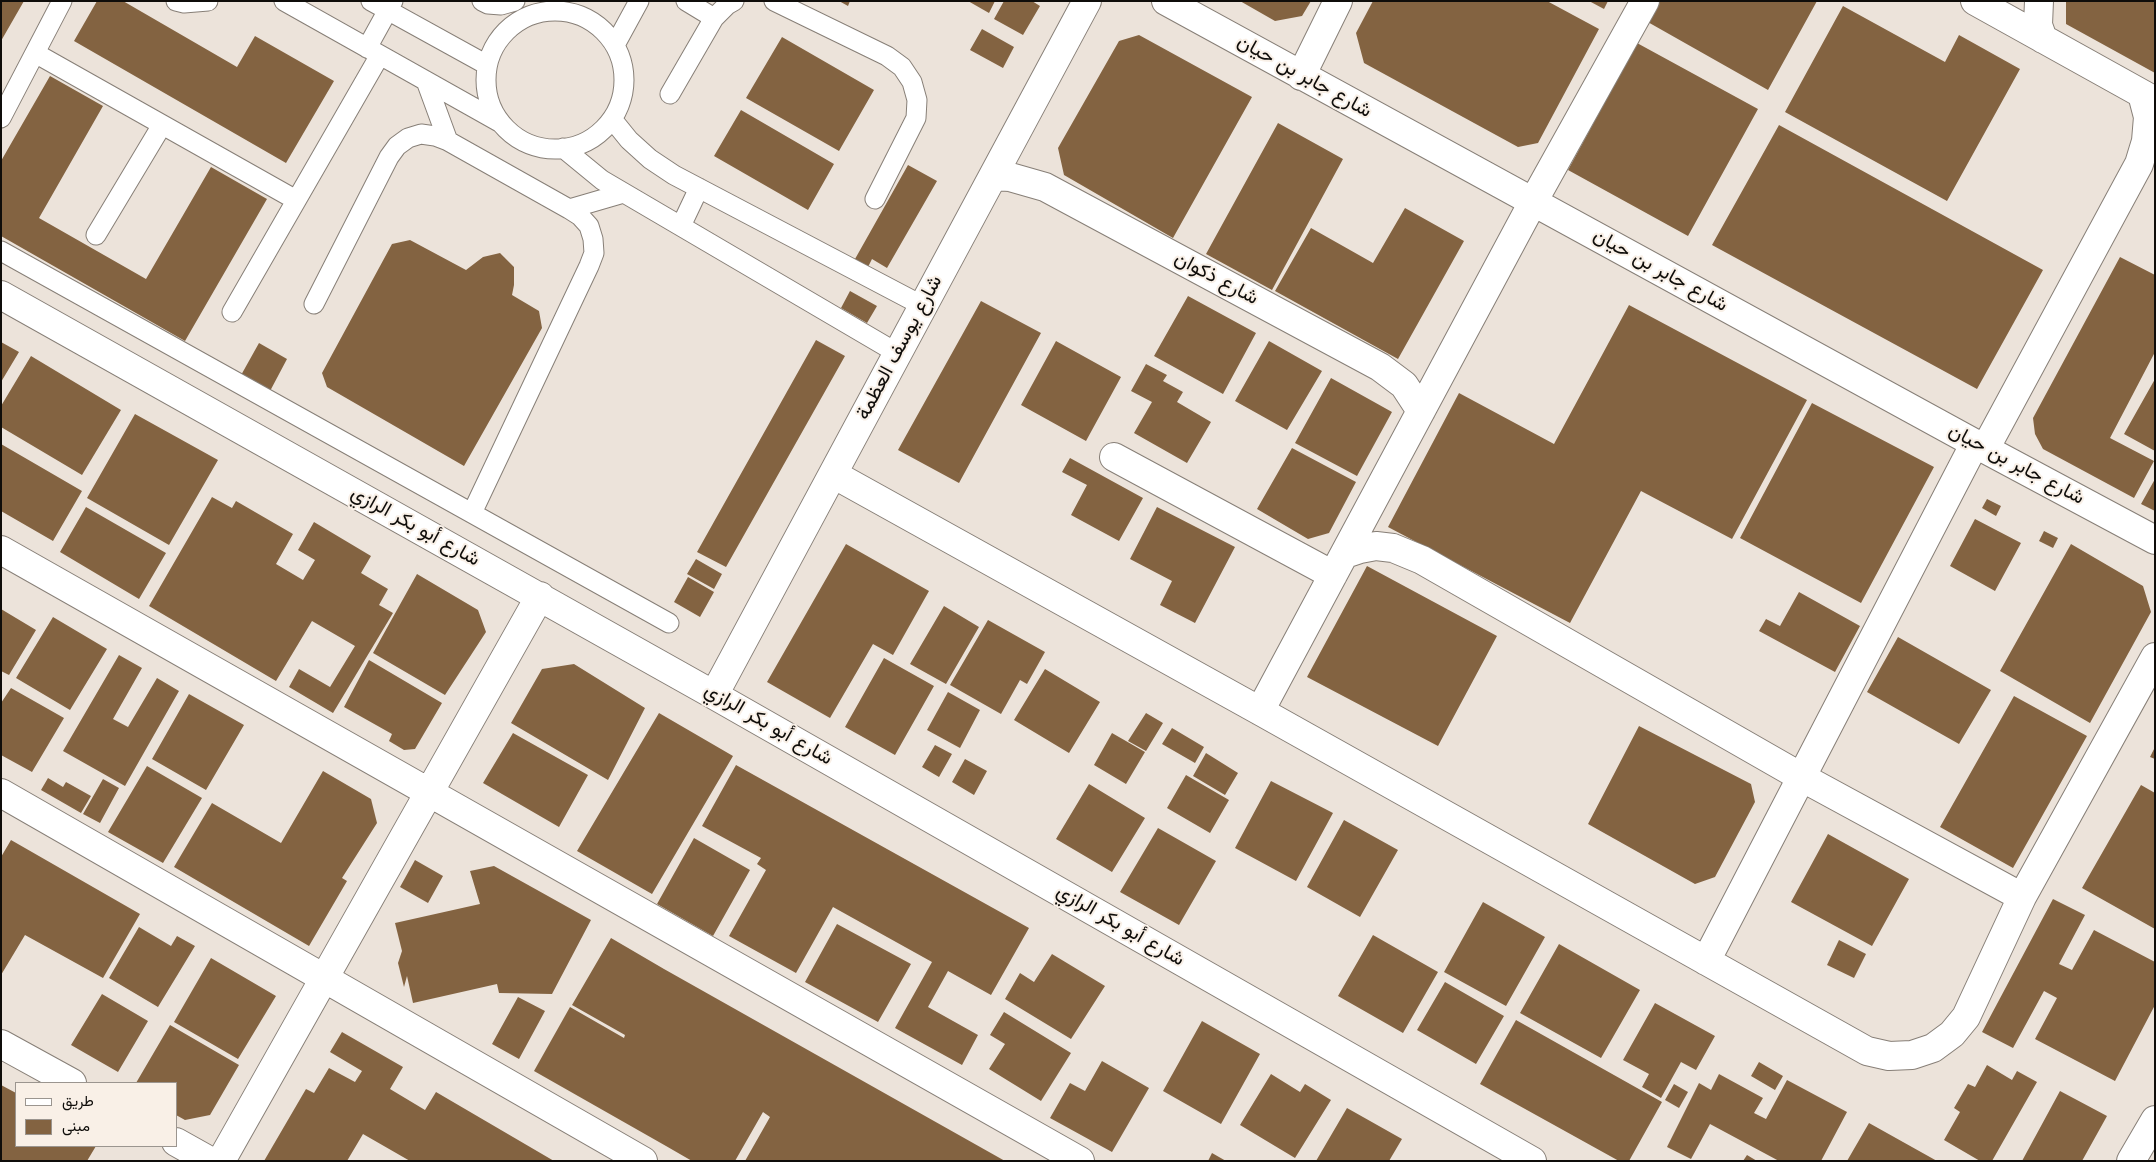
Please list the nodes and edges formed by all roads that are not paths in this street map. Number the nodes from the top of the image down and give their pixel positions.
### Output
1 (62, 1) edge
2 (176, 1) edge
3 (208, 1) edge
4 (284, 1) edge
5 (371, 1) edge
6 (482, 1) edge
7 (515, 1) edge
8 (639, 1) edge
9 (686, 1) edge
10 (734, 1) edge
11 (774, 1) edge
12 (1086, 1) edge
13 (1166, 1) edge
14 (1338, 1) edge
15 (1645, 1) edge
16 (1975, 1) edge
17 (2038, 1) edge
18 (390, 6) edge
19 (574, 7) edge
20 (714, 18) junction
21 (2043, 39) junction
22 (615, 45) junction
23 (373, 51) junction
24 (35, 53) junction
25 (487, 65) junction
26 (1300, 76) junction
27 (426, 81) junction
28 (670, 94) dead end
29 (2148, 97) edge
30 (1, 118) edge
31 (612, 119) junction
32 (162, 124) junction
33 (502, 124) junction
34 (448, 141) junction
35 (563, 148) junction
36 (993, 176) junction
37 (699, 188) junction
38 (624, 193) junction
39 (296, 200) junction
40 (875, 200) dead end
41 (1533, 202) junction
42 (569, 209) junction
43 (680, 226) junction
44 (96, 235) dead end
45 (1, 251) edge
46 (1, 295) edge
47 (314, 304) dead end
48 (922, 306) junction
49 (232, 312) dead end
50 (897, 353) junction
51 (1421, 410) junction
52 (1980, 446) junction
53 (1114, 457) dead end
54 (832, 474) junction
55 (472, 513) junction
56 (2155, 540) edge
57 (1, 550) edge
58 (1339, 565) junction
59 (540, 596) junction
60 (669, 623) dead end
61 (2155, 657) edge
62 (714, 695) junction
63 (1260, 711) junction
64 (1802, 778) junction
65 (428, 792) junction
66 (1, 793) edge
67 (2022, 897) junction
68 (1706, 961) junction
69 (323, 979) junction
70 (1, 1044) edge
71 (70, 1082) edge
72 (2155, 1120) edge
73 (178, 1143) edge
74 (210, 1161) edge
75 (220, 1161) edge
76 (643, 1161) edge
77 (1080, 1161) edge
78 (1532, 1161) edge
79 (2131, 1161) edge

1 - 24 lane
2 - 3 lane
4 - 23 lane
5 - 18 lane
6 - 7 lane
8 - 22 lane
9 - 20 lane
10 - 20 lane
11 - 40 lane
12 - 36 street, شارع يوسف العظمة
13 - 26 street, شارع جابر بن حيان
14 - 26 street
15 - 41 street
16 - 21 street
17 - 21 street
18 - 23 lane
18 - 25 lane
19 - 22 lane
19 - 25 lane
20 - 28 lane
21 - 29 street
22 - 31 lane
23 - 27 lane
23 - 39 lane
24 - 30 lane
24 - 32 lane
25 - 33 lane
26 - 41 street, شارع جابر بن حيان
27 - 33 lane
27 - 34 lane
29 - 52 street
31 - 35 lane
31 - 37 lane
32 - 39 lane
32 - 44 lane
33 - 35 lane
34 - 42 lane
34 - 47 lane
35 - 38 lane
36 - 48 street, شارع يوسف العظمة
36 - 51 street, شارع ذكوان
37 - 43 lane
37 - 48 lane
38 - 42 lane
38 - 43 lane
39 - 49 lane
41 - 51 street
41 - 52 street, شارع جابر بن حيان
42 - 55 lane
43 - 50 lane
45 - 55 lane
46 - 59 street, شارع أبو بكر الرازي
48 - 50 street, شارع يوسف العظمة
50 - 54 street, شارع يوسف العظمة
51 - 58 street
52 - 56 street, شارع جابر بن حيان
52 - 64 street
53 - 58 street
54 - 62 street, شارع يوسف العظمة
54 - 63 street
55 - 60 lane
57 - 65 street
58 - 63 street
58 - 64 street
59 - 62 street, شارع أبو بكر الرازي
59 - 65 street
61 - 67 street
62 - 78 street, شارع أبو بكر الرازي
63 - 68 street
64 - 67 street
64 - 68 street
65 - 69 street
65 - 77 street
66 - 69 street
67 - 68 street
69 - 75 street
69 - 76 street
70 - 71 street
72 - 79 street
73 - 74 street

